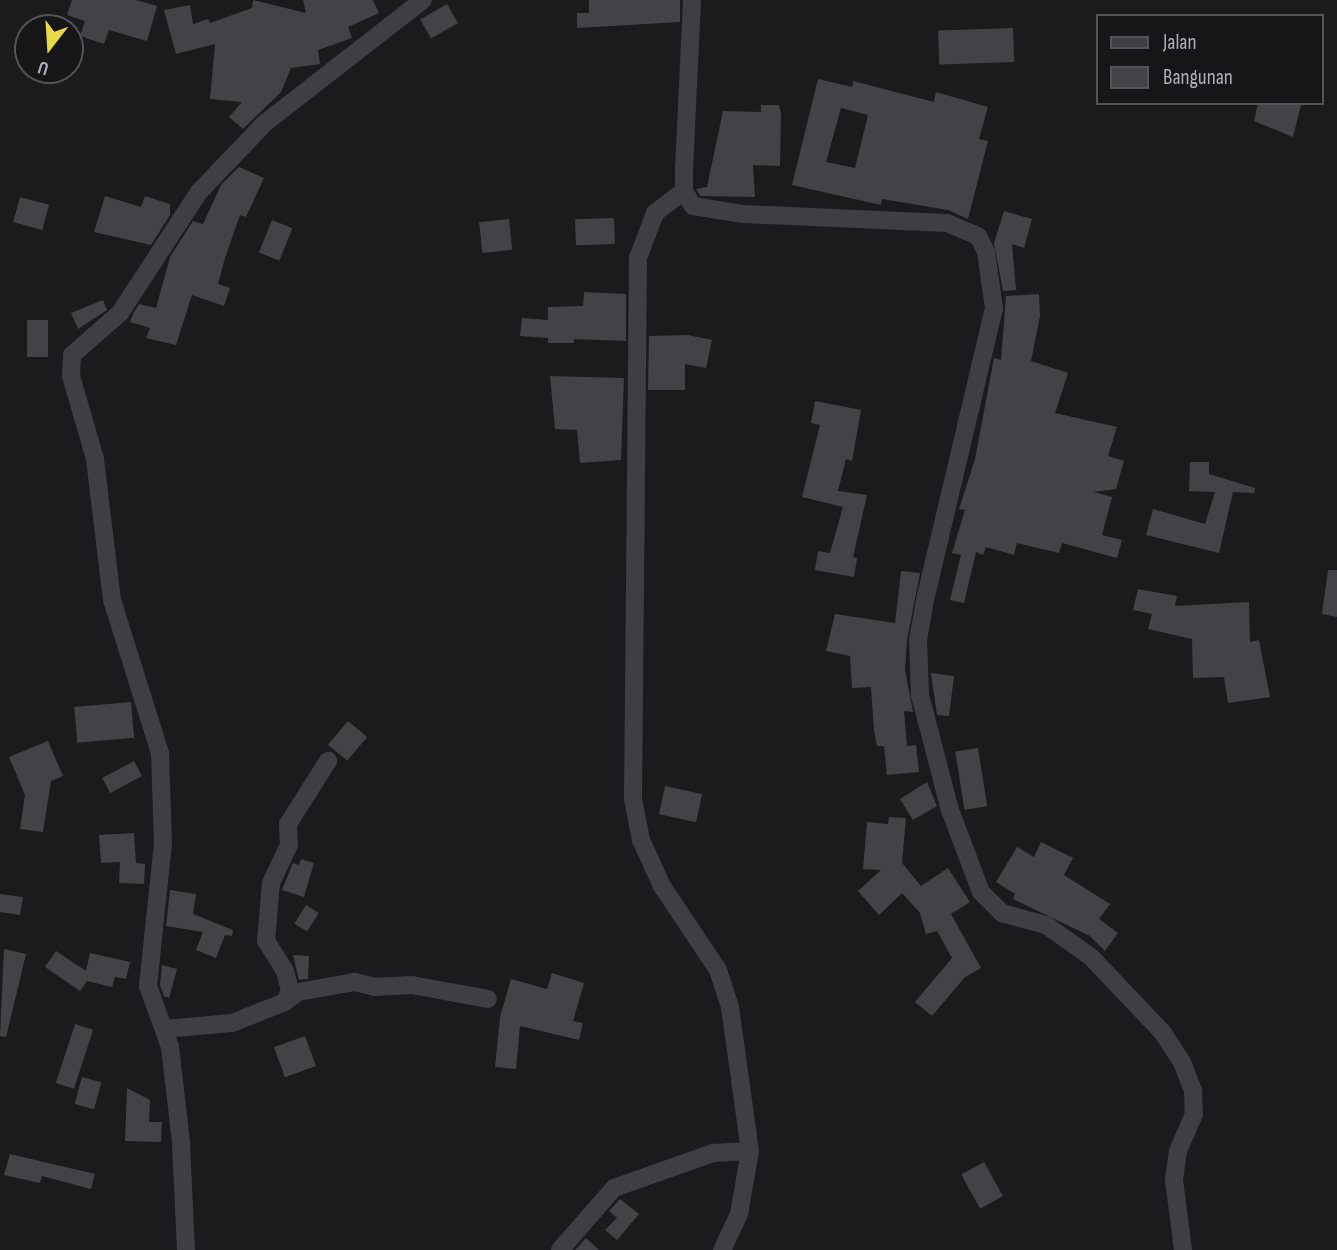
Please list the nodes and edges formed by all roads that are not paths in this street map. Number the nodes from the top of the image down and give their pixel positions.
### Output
1 (692, 0) edge
2 (420, 1) edge
3 (684, 191) junction
4 (328, 761) dead end
5 (488, 999) dead end
6 (285, 1002) junction
7 (164, 1029) junction
8 (750, 1151) junction
9 (186, 1250) edge
10 (560, 1250) edge
11 (722, 1250) edge
12 (1182, 1250) edge

1 - 3 street
2 - 7 street
3 - 8 street
3 - 12 street
4 - 6 street
5 - 6 street
6 - 7 street
7 - 9 street
8 - 10 street
8 - 11 street

